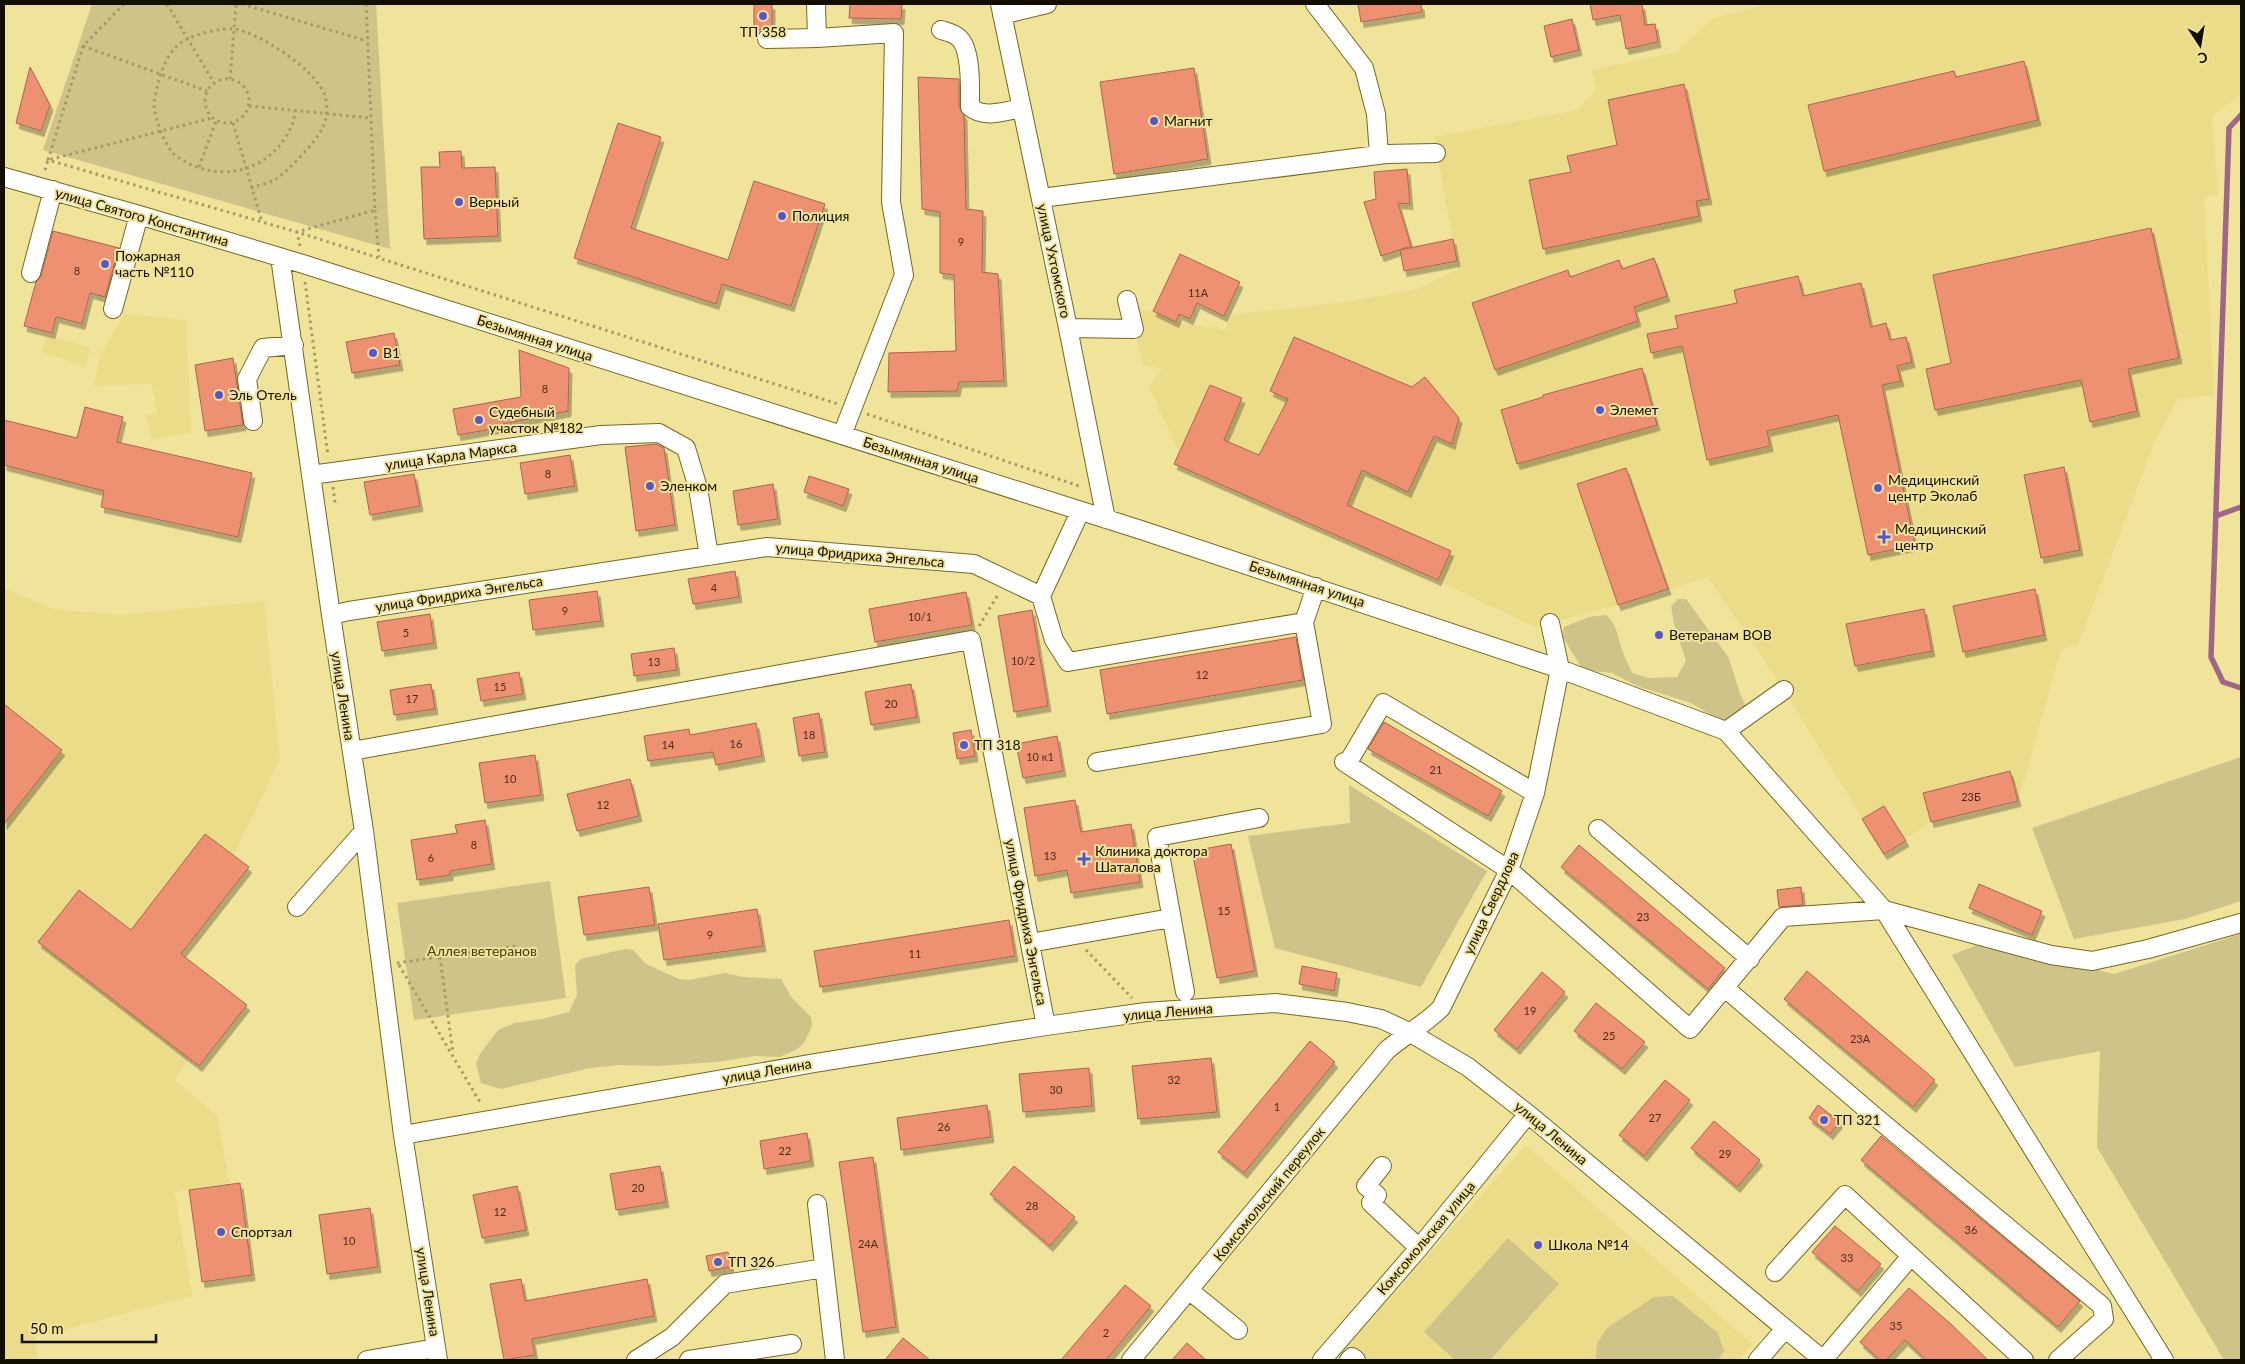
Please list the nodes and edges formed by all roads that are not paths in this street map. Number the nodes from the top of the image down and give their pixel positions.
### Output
1 (816, 4) edge
2 (1047, 4) edge
3 (1316, 4) edge
4 (1001, 9) edge
5 (941, 30) dead end
6 (767, 38) dead end
7 (817, 38) junction
8 (1022, 108) junction
9 (1436, 154) dead end
10 (1379, 155) junction
11 (4, 177) edge
12 (47, 189) junction
13 (1041, 198) junction
14 (139, 215) junction
15 (280, 257) junction
16 (32, 273) dead end
17 (1128, 300) dead end
18 (113, 309) dead end
19 (1068, 328) junction
20 (294, 345) junction
21 (253, 421) dead end
22 (842, 435) junction
23 (311, 475) junction
24 (1080, 512) junction
25 (1106, 519) junction
26 (709, 556) junction
27 (1316, 587) junction
28 (1041, 596) junction
29 (331, 615) junction
30 (1304, 622) junction
31 (1550, 623) dead end
32 (1560, 669) junction
33 (1784, 690) dead end
34 (1726, 731) junction
35 (352, 751) junction
36 (1097, 762) dead end
37 (1535, 793) junction
38 (1259, 818) dead end
39 (364, 830) junction
40 (1598, 830) dead end
41 (1509, 870) junction
42 (297, 907) dead end
43 (1884, 910) junction
44 (1171, 918) junction
45 (2241, 924) edge
46 (1030, 943) junction
47 (1750, 958) junction
48 (1725, 988) junction
49 (1185, 992) dead end
50 (1046, 1026) junction
51 (1409, 1032) junction
52 (1528, 1114) junction
53 (403, 1135) junction
54 (1382, 1166) dead end
55 (818, 1204) dead end
56 (1419, 1248) junction
57 (1910, 1256) junction
58 (824, 1268) junction
59 (1775, 1272) dead end
60 (1190, 1291) junction
61 (1785, 1329) junction
62 (1238, 1330) dead end
63 (792, 1344) dead end
64 (438, 1354) edge
65 (369, 1360) edge
66 (636, 1360) edge
67 (689, 1360) edge
68 (835, 1360) edge
69 (1131, 1360) edge
70 (1322, 1360) edge
71 (1349, 1360) edge
72 (1356, 1360) edge
73 (1758, 1360) edge
74 (1823, 1360) edge
75 (2024, 1360) edge
76 (2058, 1360) edge
77 (2164, 1360) edge

1 - 7 street
2 - 4 street
3 - 10 street
4 - 8 street, улица Ухтомского
5 - 8 street
6 - 7 street
7 - 22 street
8 - 13 street, улица Ухтомского
9 - 10 street
10 - 13 street
11 - 12 street, улица Святого Константина
12 - 14 street, улица Святого Константина
12 - 16 street
13 - 19 street, улица Ухтомского
14 - 15 street, улица Святого Константина
14 - 18 street
15 - 20 street, улица Ленина
15 - 22 street, Безымянная улица
17 - 19 street
19 - 25 street, улица Ухтомского
20 - 21 street
20 - 23 street, улица Ленина
22 - 24 street, Безымянная улица
23 - 26 street, улица Карла Маркса
23 - 29 street, улица Ленина
24 - 25 street, Безымянная улица
24 - 28 street
25 - 27 street, Безымянная улица
26 - 28 street, улица Фридриха Энгельса
26 - 29 street, улица Фридриха Энгельса
27 - 30 street
27 - 32 street, Безымянная улица
28 - 30 street
29 - 35 street, улица Ленина
30 - 36 street
31 - 32 street
32 - 34 street, Безымянная улица
32 - 37 street, улица Свердлова
33 - 34 street
34 - 43 street
35 - 39 street, улица Ленина
35 - 46 street, улица Фридриха Энгельса
37 - 41 street, улица Свердлова
37 - 41 street
38 - 44 street
39 - 42 street
39 - 53 street, улица Ленина
40 - 47 street
41 - 48 street
41 - 51 street, улица Свердлова
43 - 45 street
43 - 47 street
43 - 77 street
44 - 46 street
44 - 49 street
46 - 50 street, улица Фридриха Энгельса
47 - 48 street
48 - 76 street
50 - 51 street, улица Ленина
50 - 53 street, улица Ленина
51 - 52 street, улица Ленина
51 - 60 street, Комсомольский переулок
52 - 56 street, Комсомольская улица
52 - 61 street, улица Ленина
53 - 64 street, улица Ленина
54 - 56 street
55 - 58 street
56 - 70 street, Комсомольская улица
57 - 59 street
57 - 74 street
57 - 75 street
58 - 66 street
58 - 68 street
60 - 62 street
60 - 69 street, Комсомольский переулок
61 - 73 street
61 - 74 street, улица Ленина
63 - 67 street
64 - 65 street
71 - 72 street

